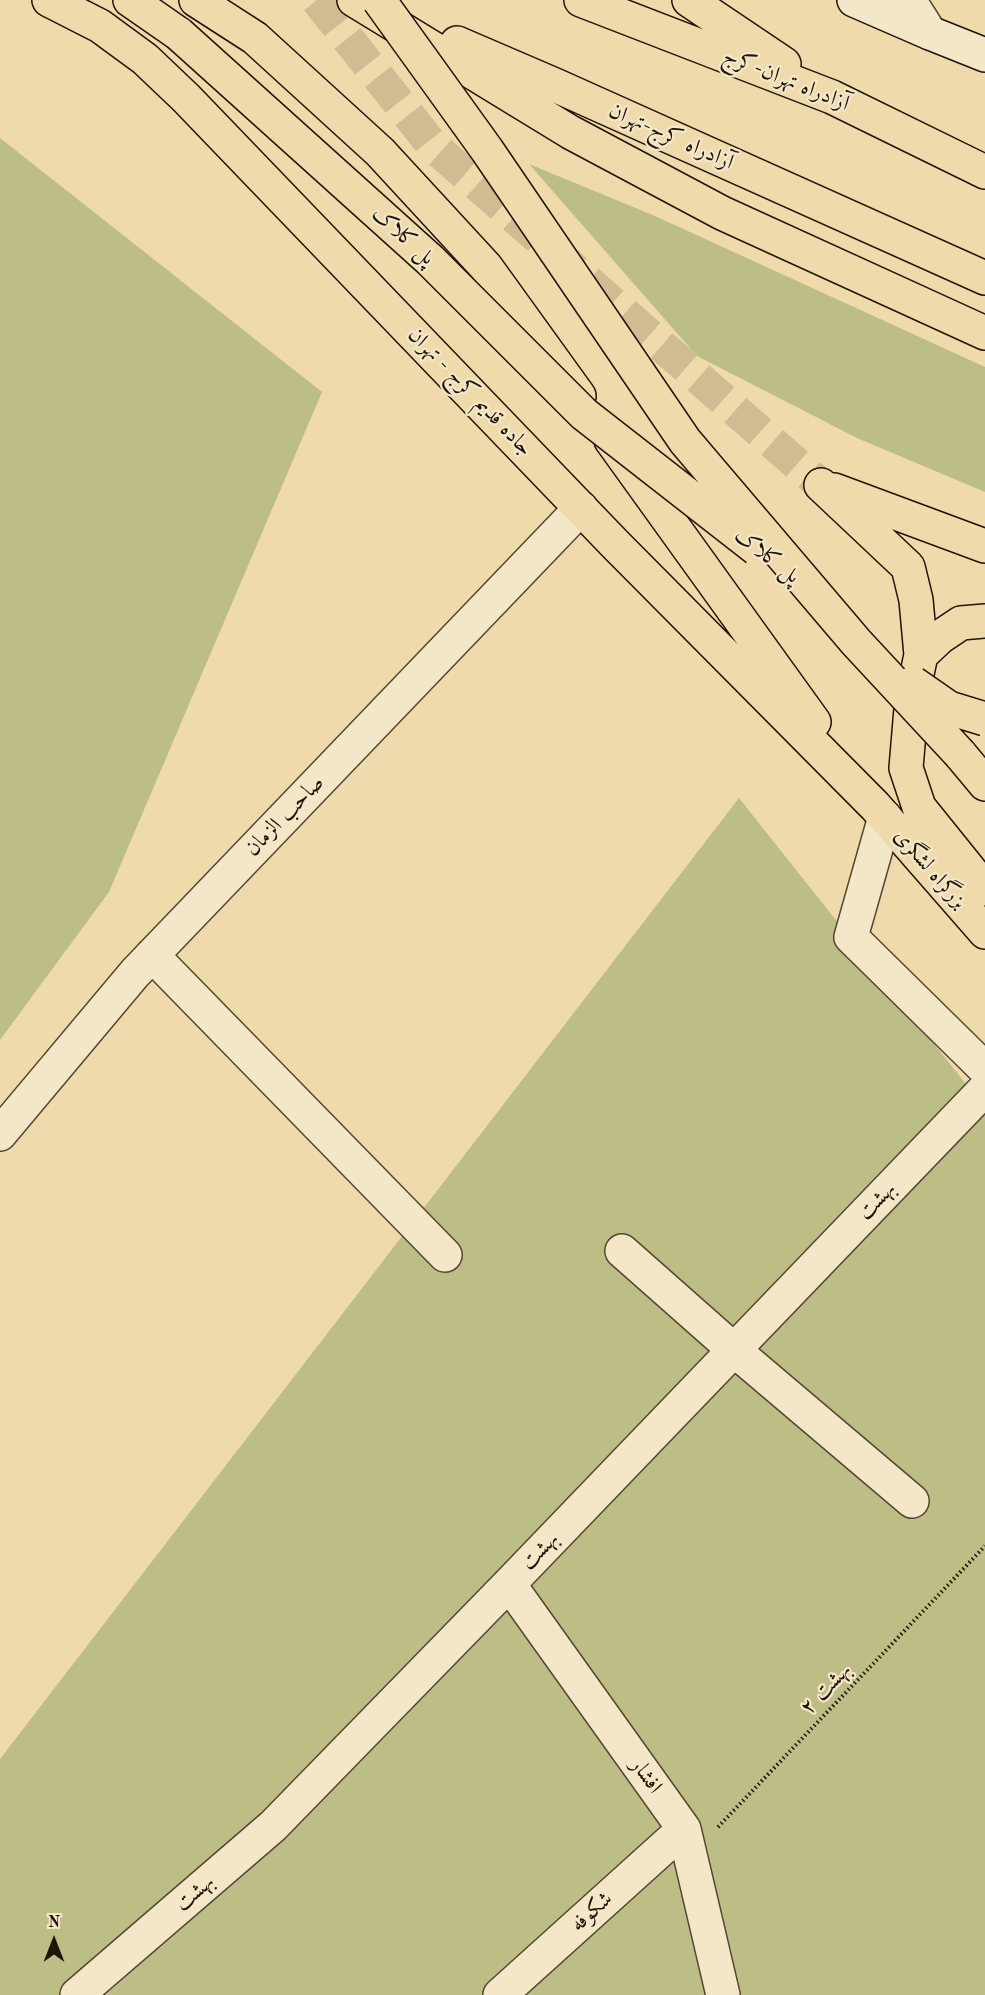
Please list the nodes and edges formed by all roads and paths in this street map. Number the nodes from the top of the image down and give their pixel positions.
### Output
1 (49, 0) edge
2 (130, 0) edge
3 (196, 0) edge
4 (355, 0) edge
5 (379, 0) edge
6 (581, 0) edge
7 (690, 0) edge
8 (854, 0) edge
9 (909, 0) edge
10 (930, 33) junction
11 (985, 55) edge
12 (832, 97) junction
13 (985, 172) edge
14 (985, 278) edge
15 (985, 333) edge
16 (581, 508) junction
17 (985, 546) edge
18 (811, 590) junction
19 (985, 621) edge
20 (856, 642) junction
21 (921, 655) junction
22 (985, 719) edge
23 (985, 784) edge
24 (880, 812) junction
25 (985, 889) edge
26 (985, 932) edge
27 (152, 955) junction
28 (985, 1069) edge
29 (985, 1089) edge
30 (0, 1134) edge
31 (622, 1251) dead end
32 (445, 1255) dead end
33 (734, 1350) junction
34 (912, 1501) dead end
35 (985, 1546) edge
36 (508, 1584) junction
37 (687, 1842) junction
38 (77, 1995) edge
39 (500, 1995) edge
40 (723, 1995) edge

1 - 16 highway, جاده قدیم کرج - تهران
2 - 18 highway, پل کلاک, bridge
3 - 24 highway
4 - 14 highway, آزادراه کرج-تهران
4 - 15 highway
5 - 18 highway, پل کلاک, bridge
6 - 12 highway, آزادراه تهران-کرج
7 - 12 highway
8 - 10 street
9 - 10 street
10 - 11 street
12 - 13 highway, آزادراه تهران-کرج
16 - 24 highway, جاده قدیم کرج - تهران
16 - 27 street, صاحب الزمان
17 - 21 highway
18 - 20 highway, bridge
19 - 21 highway
20 - 22 highway, bridge
20 - 23 highway, bridge
21 - 25 highway
24 - 26 highway, بزرگراه لشگری
24 - 28 street
27 - 30 street, صاحب الزمان
27 - 32 street
29 - 33 street, بهشت
31 - 33 street
33 - 34 street
33 - 36 street, بهشت
35 - 37 path, بهشت ۲
36 - 37 street, افشار
36 - 38 street, بهشت
37 - 39 street, شکوفه
37 - 40 street, افشار

